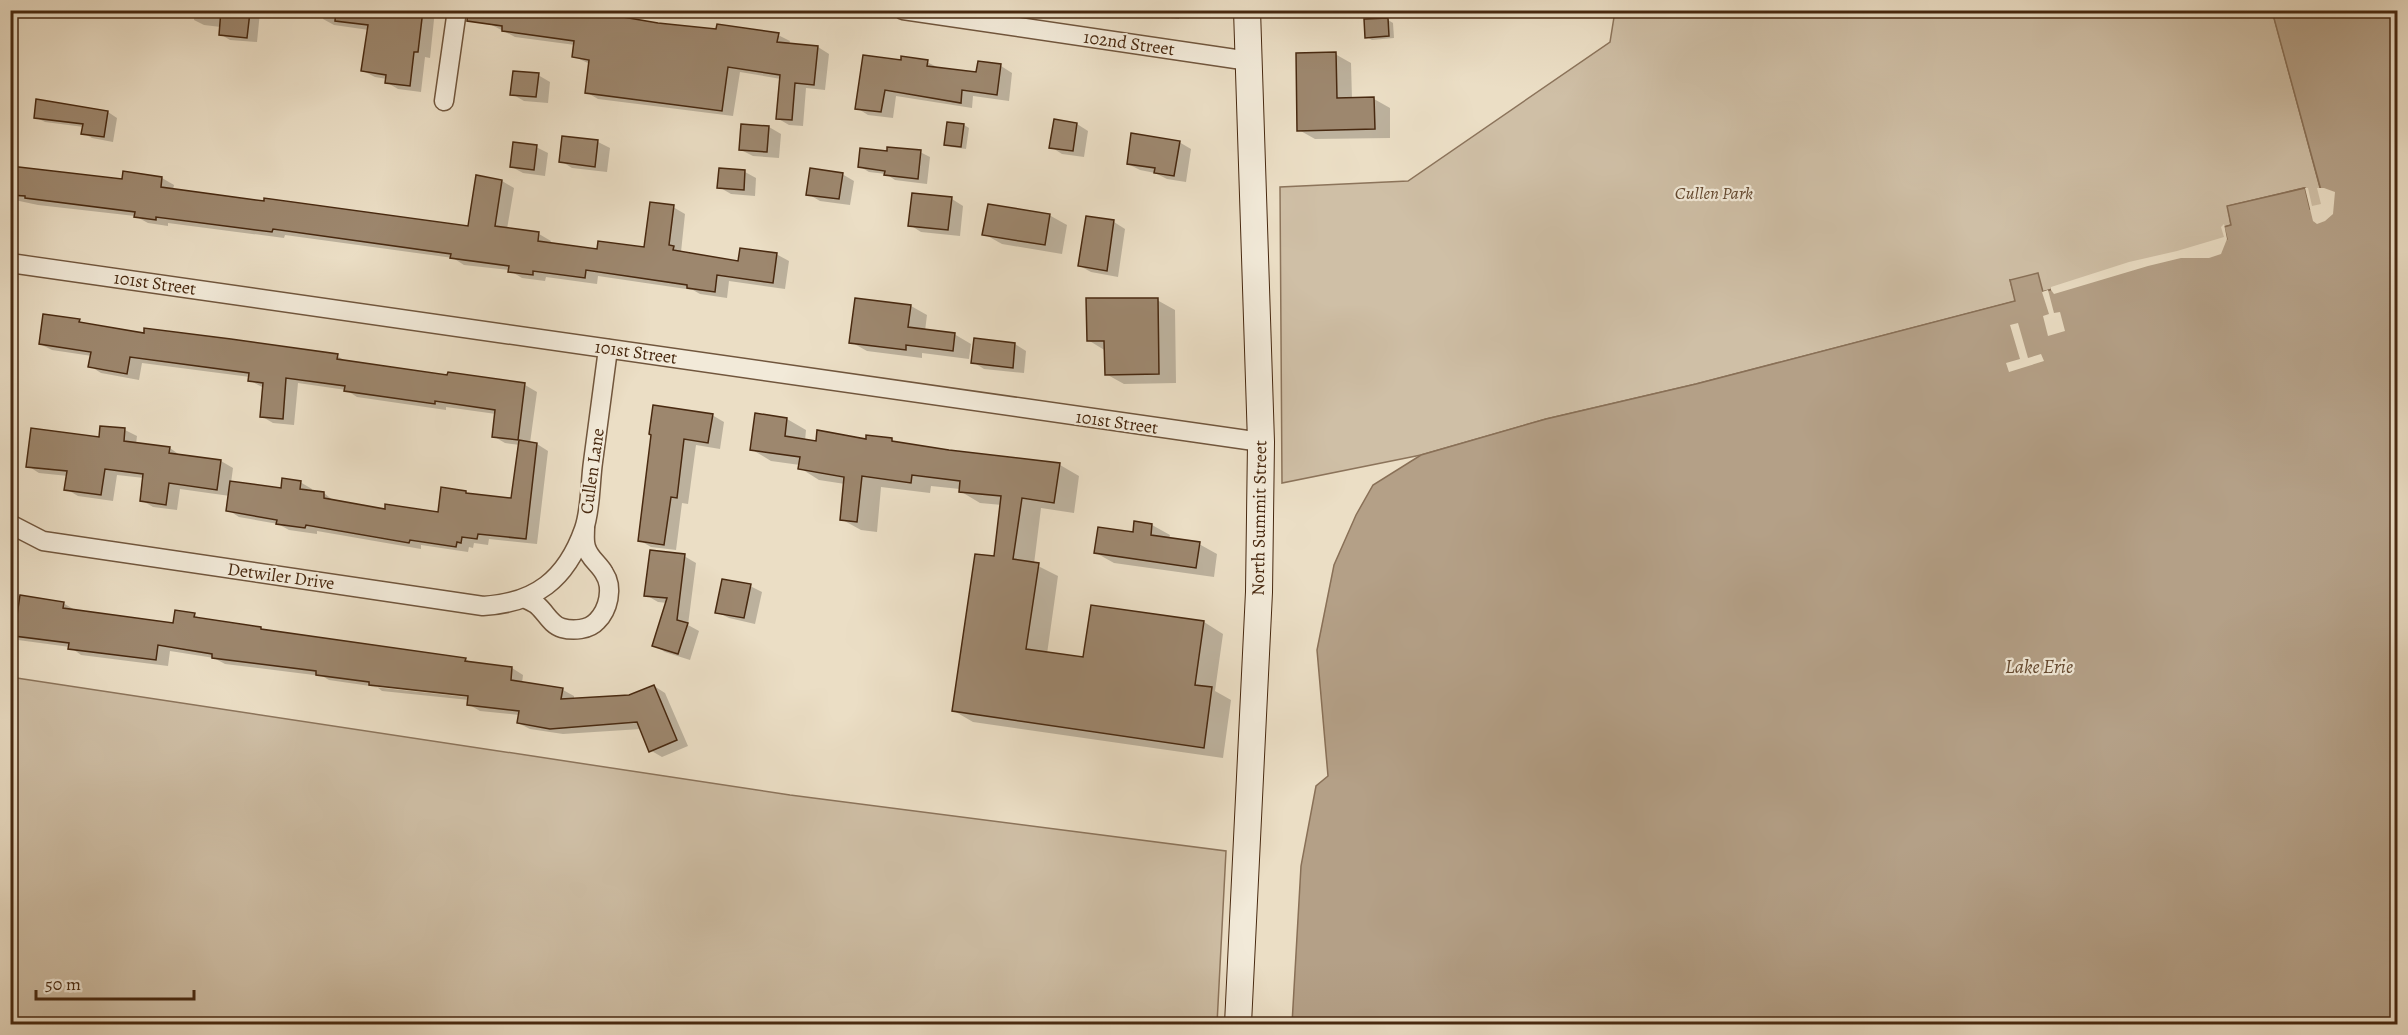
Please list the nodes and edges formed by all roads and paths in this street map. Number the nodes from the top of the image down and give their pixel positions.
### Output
1 (457, 10) edge
2 (903, 10) edge
3 (1247, 10) edge
4 (1249, 60) junction
5 (444, 101) dead end
6 (10, 263) edge
7 (608, 349) junction
8 (1261, 442) junction
9 (585, 528) junction
10 (14, 530) edge
11 (550, 583) joint
12 (526, 599) junction
13 (1238, 1024) edge

1 - 5 street
2 - 4 street, 102nd Street
3 - 4 main road, North Summit Street
4 - 8 main road, North Summit Street
6 - 7 street, 101st Street
7 - 8 street, 101st Street
7 - 9 street, Cullen Lane
8 - 13 main road, North Summit Street
9 - 11 street, Cullen Lane
9 - 12 street
10 - 12 street, Detwiler Drive
11 - 12 street, Detwiler Drive

